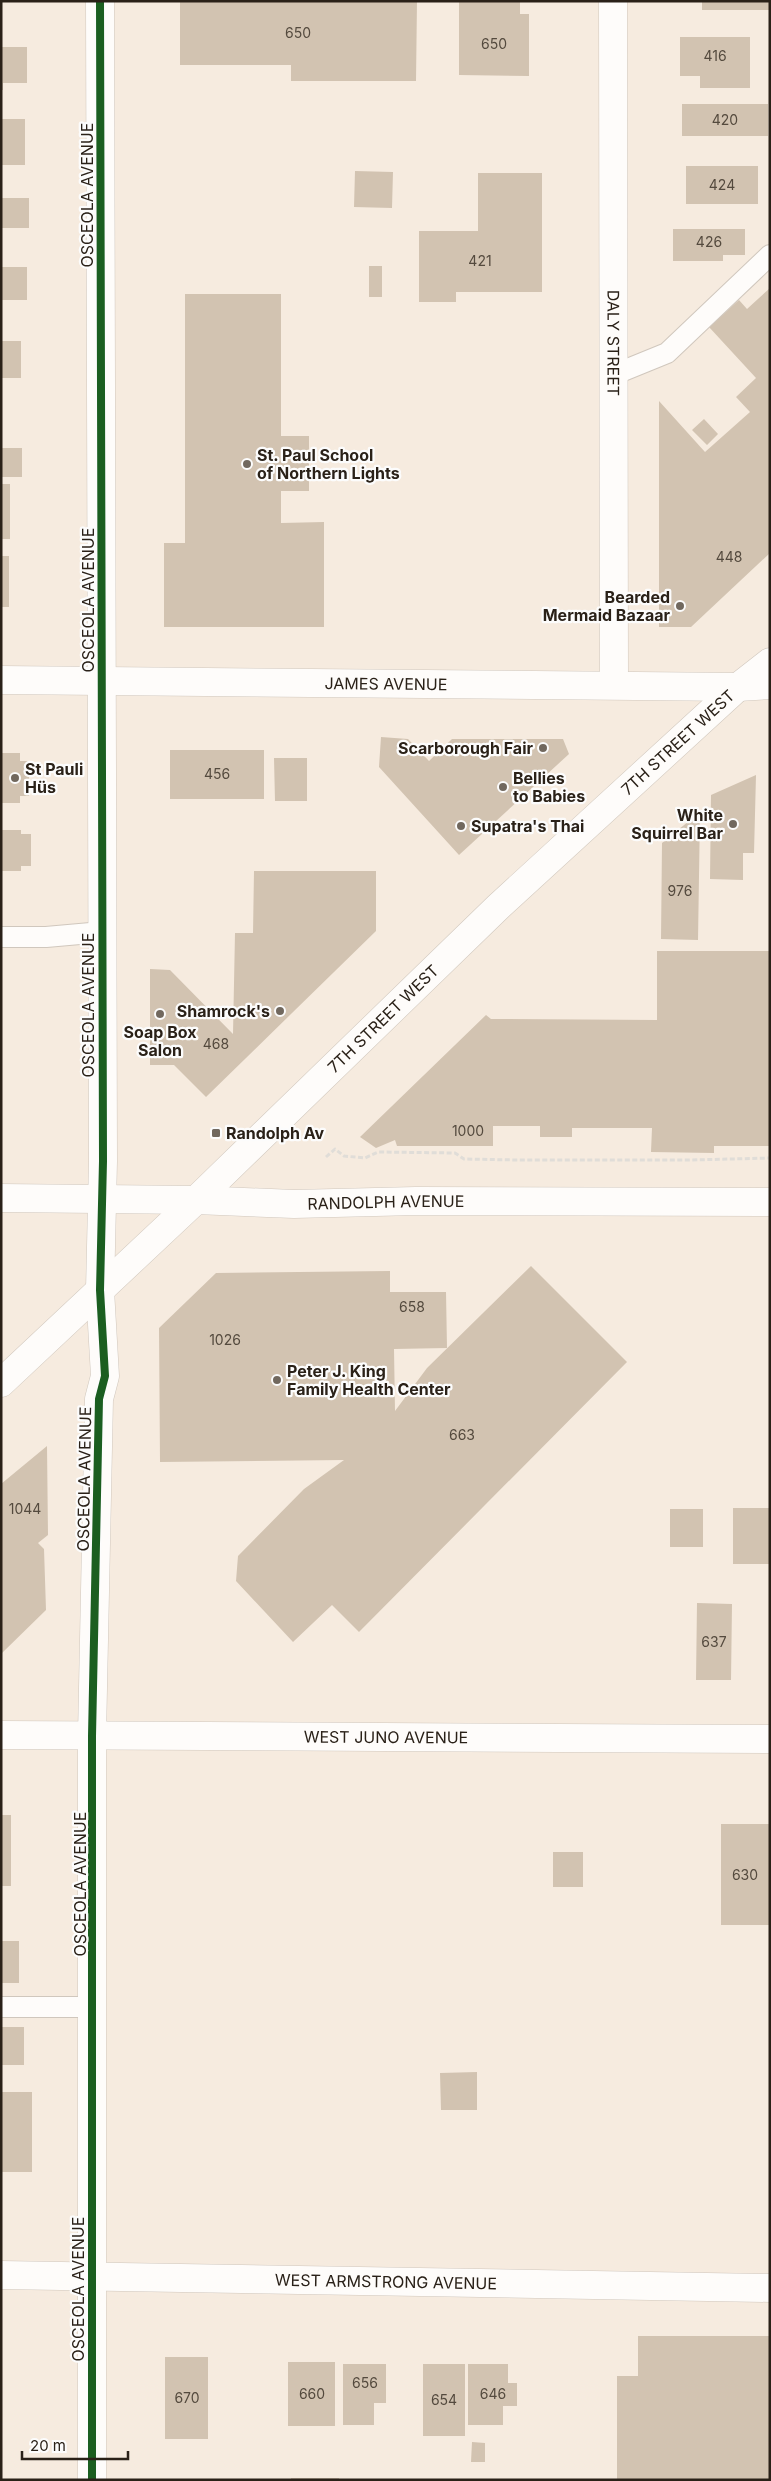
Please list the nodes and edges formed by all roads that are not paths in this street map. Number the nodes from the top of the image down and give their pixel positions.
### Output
1 (100, 1) edge
2 (613, 1) edge
3 (770, 255) edge
4 (613, 375) junction
5 (770, 662) edge
6 (1, 680) edge
7 (102, 682) junction
8 (614, 685) junction
9 (770, 685) edge
10 (738, 687) junction
11 (102, 932) junction
12 (1, 937) edge
13 (1, 1198) edge
14 (101, 1200) junction
15 (196, 1200) junction
16 (770, 1202) edge
17 (100, 1290) junction
18 (1, 1383) edge
19 (1, 1734) edge
20 (92, 1736) junction
21 (770, 1739) edge
22 (1, 2007) edge
23 (94, 2008) junction
24 (1, 2275) edge
25 (92, 2277) junction
26 (770, 2288) edge
27 (92, 2480) edge

1 - 7 street, OSCEOLA AVENUE
2 - 4 street, DALY STREET
3 - 4 lane
4 - 8 street, DALY STREET
5 - 10 street, 7TH STREET WEST
6 - 7 street, JAMES AVENUE
7 - 8 street, JAMES AVENUE
7 - 11 street, OSCEOLA AVENUE
8 - 10 street, JAMES AVENUE
9 - 10 street, JAMES AVENUE
10 - 15 street, 7TH STREET WEST
11 - 12 lane
11 - 14 street, OSCEOLA AVENUE
13 - 14 street, RANDOLPH AVENUE
14 - 15 street, RANDOLPH AVENUE
14 - 17 street, OSCEOLA AVENUE
15 - 16 street, RANDOLPH AVENUE
15 - 17 street, 7TH STREET WEST
17 - 18 street, 7TH STREET WEST
17 - 20 street, OSCEOLA AVENUE
19 - 20 street, WEST JUNO AVENUE
20 - 21 street, WEST JUNO AVENUE
20 - 23 street, OSCEOLA AVENUE
22 - 23 lane
23 - 25 street, OSCEOLA AVENUE
24 - 25 street, WEST ARMSTRONG AVENUE
25 - 26 street, WEST ARMSTRONG AVENUE
25 - 27 street, OSCEOLA AVENUE

